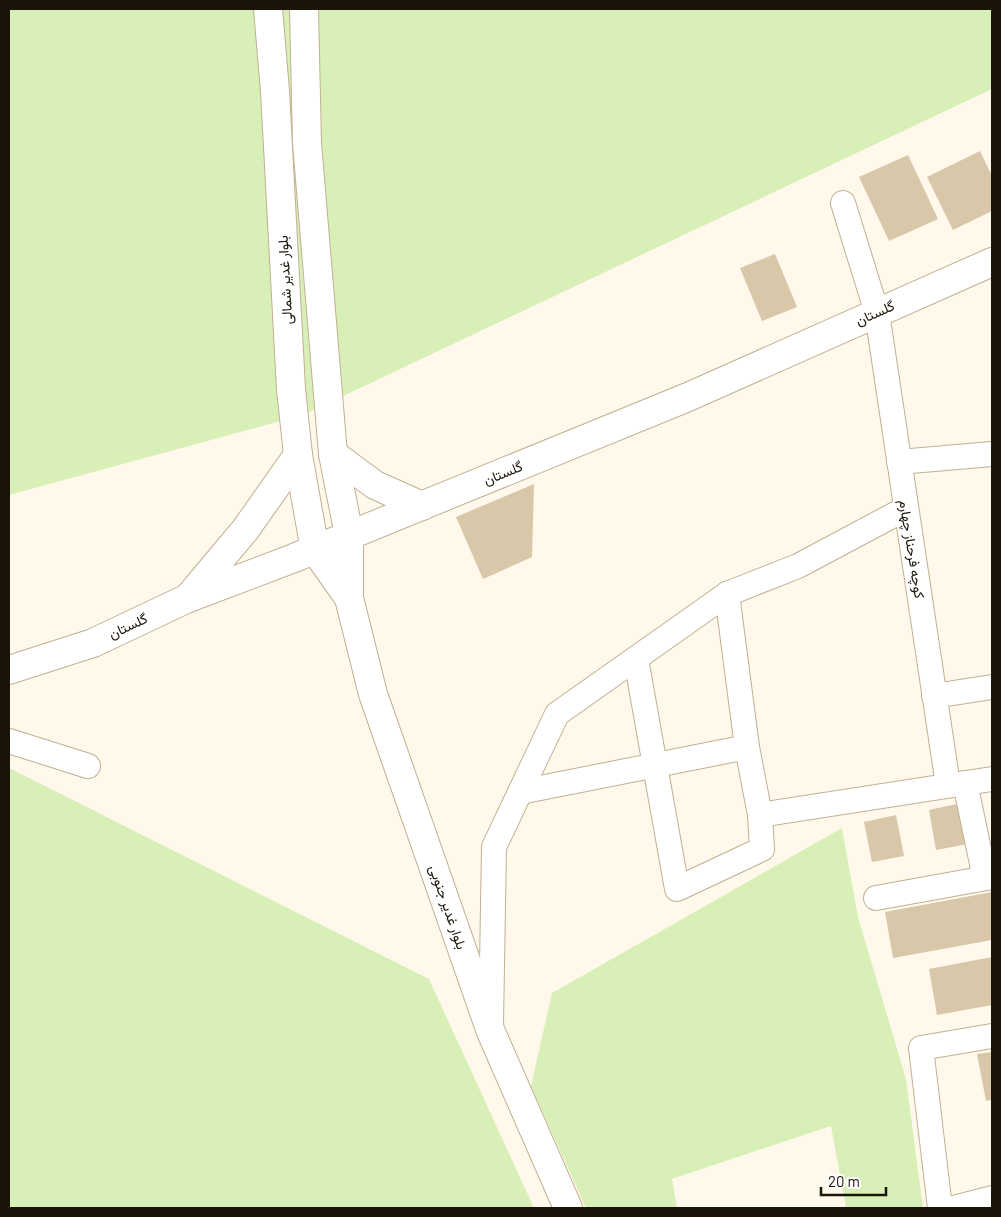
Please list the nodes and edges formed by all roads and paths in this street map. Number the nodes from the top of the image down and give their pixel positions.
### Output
1 (268, 9) edge
2 (304, 9) edge
3 (843, 203) dead end
4 (992, 262) edge
5 (878, 312) junction
6 (333, 454) junction
7 (992, 454) edge
8 (298, 455) junction
9 (899, 462) junction
10 (422, 506) junction
11 (905, 509) junction
12 (349, 535) junction
13 (315, 550) junction
14 (727, 594) junction
15 (349, 598) junction
16 (186, 599) junction
17 (636, 659) junction
18 (9, 670) edge
19 (992, 687) edge
20 (934, 696) junction
21 (9, 741) edge
22 (747, 747) junction
23 (654, 765) junction
24 (88, 766) dead end
25 (992, 779) edge
26 (957, 784) junction
27 (520, 792) junction
28 (760, 816) junction
29 (989, 877) edge
30 (876, 898) dead end
31 (491, 1032) junction
32 (992, 1036) edge
33 (992, 1198) edge
34 (568, 1208) edge
35 (940, 1208) edge
36 (953, 1208) edge

1 - 8 main road, بلوار غدیر شمالی
2 - 6 main road
3 - 5 street, کوچه فرحناز چهارم
4 - 5 main road, گلستان
5 - 9 street, کوچه فرحناز چهارم
5 - 10 main road, گلستان
6 - 10 main road
6 - 12 main road
7 - 9 street
8 - 13 main road, بلوار غدیر شمالی
8 - 16 main road
9 - 11 street, کوچه فرحناز چهارم
10 - 12 main road, گلستان
11 - 14 street
11 - 20 street, کوچه فرحناز چهارم
12 - 13 main road, گلستان
12 - 15 main road, بلوار غدیر جنوبی
13 - 15 main road, بلوار غدیر جنوبی
13 - 16 main road, گلستان
14 - 17 street
14 - 22 street
15 - 31 main road, بلوار غدیر جنوبی
16 - 18 main road, گلستان
17 - 23 street
17 - 27 street
19 - 20 street
20 - 26 street, کوچه فرحناز چهارم
21 - 24 street
22 - 23 street
22 - 28 street
23 - 27 street
23 - 28 street
25 - 26 street
26 - 28 street
26 - 29 street, کوچه فرحناز چهارم
27 - 31 street
29 - 30 street
31 - 34 main road, بلوار غدیر جنوبی
32 - 35 street
33 - 36 street

